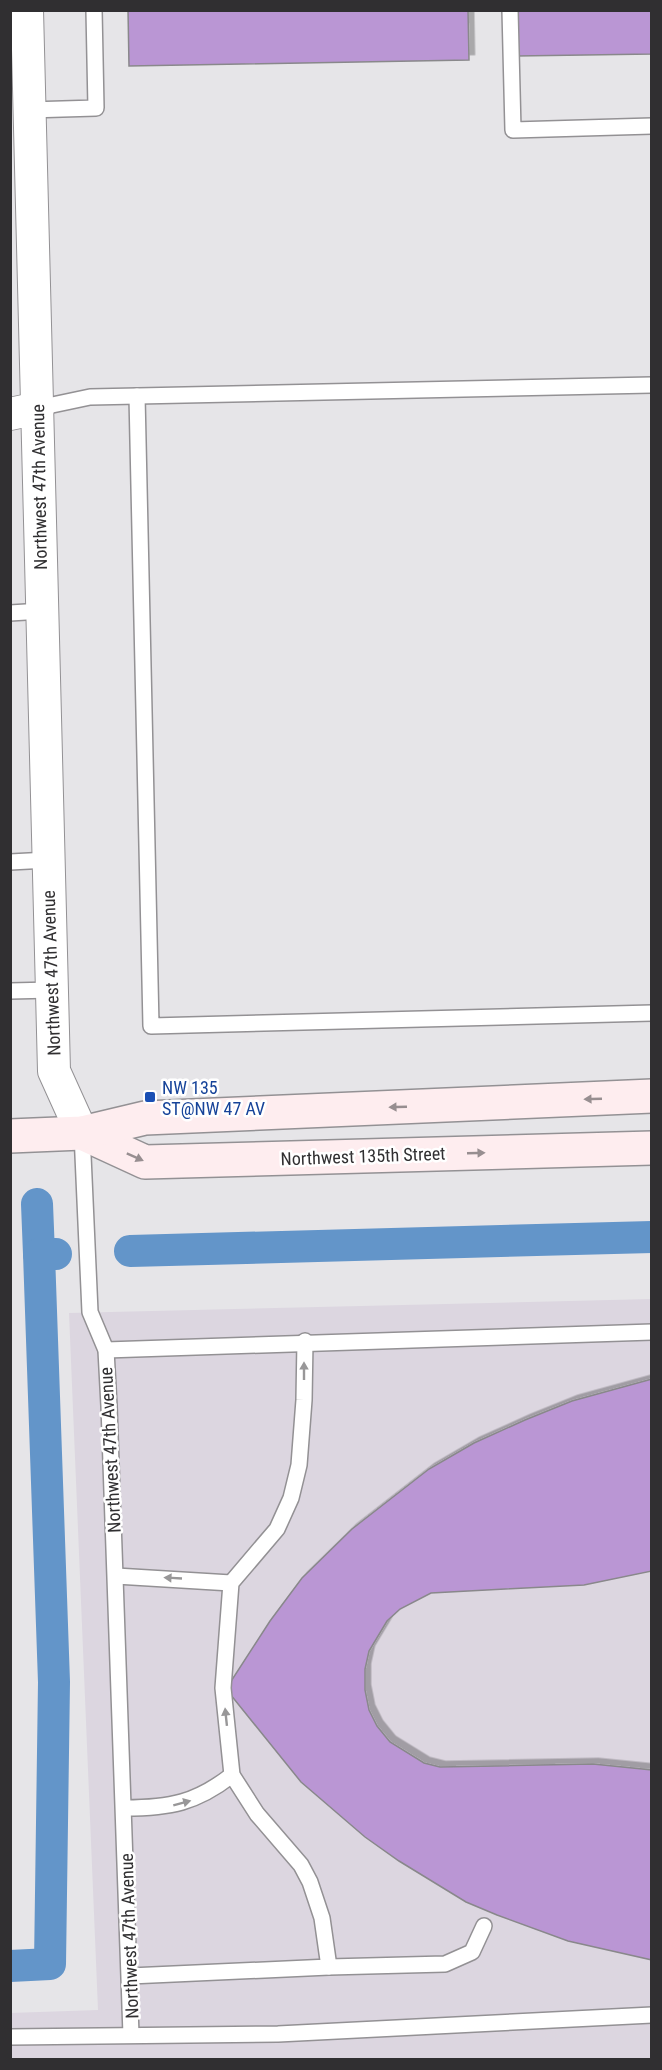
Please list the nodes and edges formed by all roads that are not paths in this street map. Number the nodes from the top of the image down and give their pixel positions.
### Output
1 (27, 10) edge
2 (94, 10) edge
3 (510, 10) edge
4 (29, 110) junction
5 (651, 126) edge
6 (651, 385) edge
7 (137, 396) junction
8 (24, 411) edge
9 (42, 611) junction
10 (10, 613) edge
11 (48, 860) junction
12 (10, 861) edge
13 (52, 990) junction
14 (10, 991) edge
15 (651, 1012) edge
16 (651, 1096) edge
17 (81, 1133) junction
18 (10, 1136) edge
19 (651, 1148) edge
20 (651, 1332) edge
21 (305, 1341) junction
22 (105, 1350) junction
23 (116, 1576) junction
24 (231, 1583) junction
25 (232, 1775) junction
26 (125, 1808) junction
27 (484, 1926) dead end
28 (329, 1967) junction
29 (130, 1976) junction
30 (651, 2015) edge
31 (131, 2035) junction
32 (10, 2037) edge

1 - 4 street, Northwest 47th Avenue
2 - 4 lane
3 - 5 lane
4 - 8 street, Northwest 47th Avenue
6 - 7 lane
7 - 8 lane
7 - 15 lane
8 - 9 street, Northwest 47th Avenue
9 - 10 lane
9 - 11 street, Northwest 47th Avenue
11 - 12 lane
11 - 13 street, Northwest 47th Avenue
13 - 14 lane
13 - 17 street, Northwest 47th Avenue
16 -> 17 main road, Northwest 135th Street
17 - 18 main road, Northwest 135th Street
17 -> 19 main road, Northwest 135th Street
17 - 22 lane, Northwest 47th Avenue
20 - 21 lane
21 - 22 lane
24 -> 21 lane
22 - 23 lane, Northwest 47th Avenue
24 -> 23 lane
23 - 26 lane, Northwest 47th Avenue
25 -> 24 lane
26 -> 25 lane
25 - 28 lane
26 - 29 lane, Northwest 47th Avenue
27 - 28 lane
28 - 29 lane
29 - 31 lane, Northwest 47th Avenue
30 - 31 lane
31 - 32 lane

